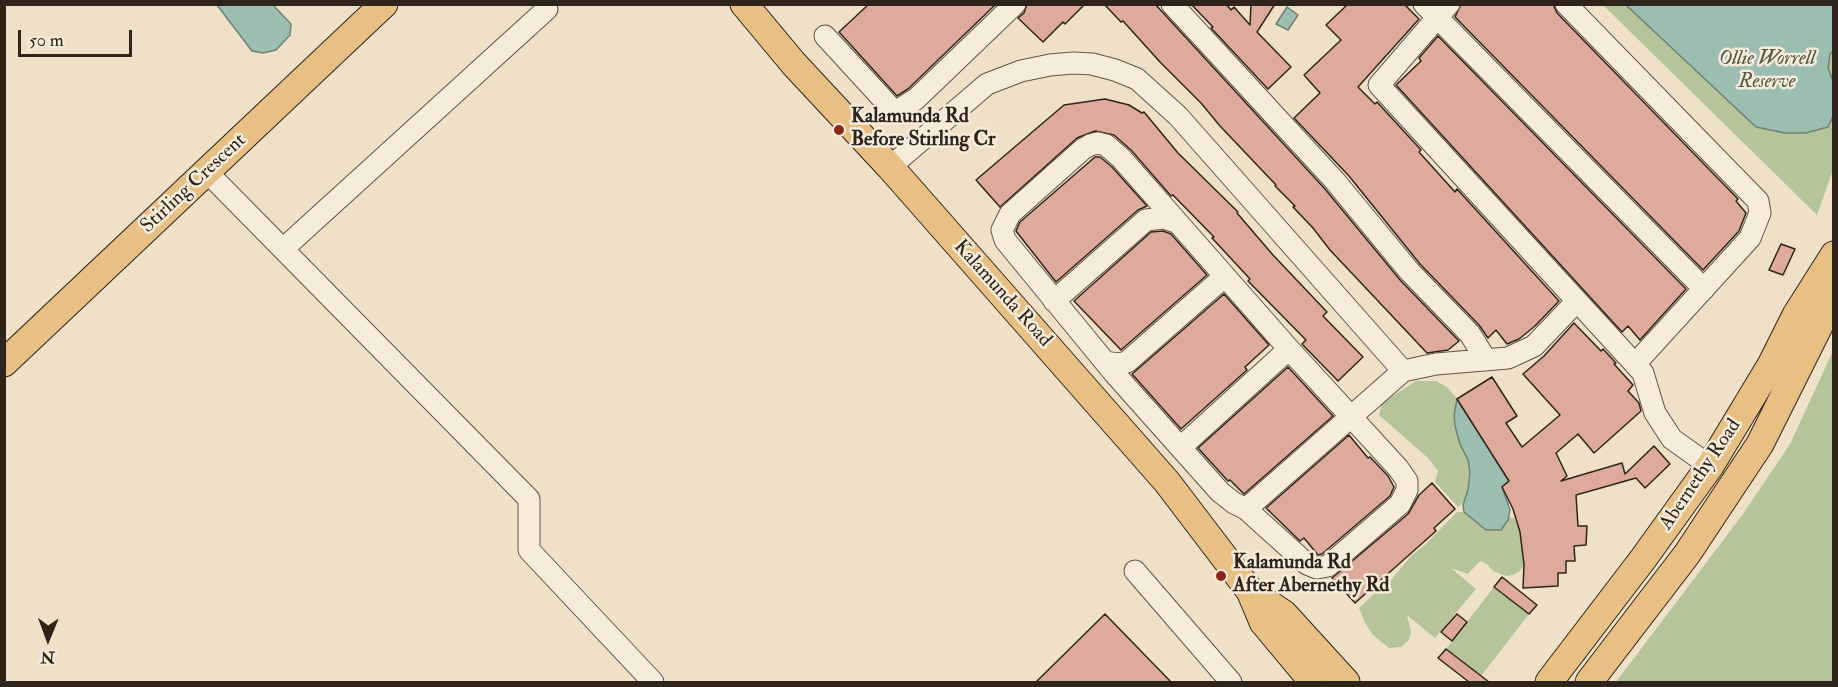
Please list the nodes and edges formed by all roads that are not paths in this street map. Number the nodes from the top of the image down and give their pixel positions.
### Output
1 (384, 4) edge
2 (744, 4) edge
3 (1015, 4) edge
4 (1172, 4) edge
5 (1566, 4) edge
6 (547, 9) dead end
7 (1437, 9) edge
8 (825, 36) dead end
9 (890, 167) junction
10 (207, 172) junction
11 (1178, 226) junction
12 (283, 249) junction
13 (1833, 255) edge
14 (1833, 272) edge
15 (1224, 277) junction
16 (1704, 289) junction
17 (1054, 301) junction
18 (1576, 302) junction
19 (1289, 349) junction
20 (1486, 360) junction
21 (1105, 362) junction
22 (4, 363) edge
23 (1635, 364) junction
24 (1403, 371) junction
25 (1351, 418) junction
26 (1181, 447) junction
27 (1710, 466) junction
28 (1246, 509) junction
29 (1135, 572) dead end
30 (1250, 591) junction
31 (653, 682) edge
32 (1231, 682) edge
33 (1312, 682) edge
34 (1346, 682) edge
35 (1549, 682) edge
36 (1590, 682) edge

1 - 10 main road, Stirling Crescent
2 - 9 main road, Kalamunda Road
3 - 8 street
4 - 20 street
5 - 16 street
6 - 12 street
7 - 16 street
7 - 18 street
9 - 24 street
9 - 30 main road, Kalamunda Road
10 - 12 street
10 - 22 main road, Stirling Crescent
11 - 15 street
11 - 17 street
11 - 17 street
12 - 31 street
13 - 27 main road, Abernethy Road
14 - 36 main road, Abernethy Road
15 - 19 street
15 - 21 street
16 - 23 street
17 - 21 street
18 - 20 street
18 - 23 street
19 - 25 street
19 - 26 street
20 - 24 street
21 - 26 street
23 - 27 street
24 - 25 street
25 - 28 street
25 - 28 street
26 - 28 street
27 - 35 main road, Abernethy Road
29 - 32 street
30 - 33 main road, Kalamunda Road
30 - 34 main road, Kalamunda Road

